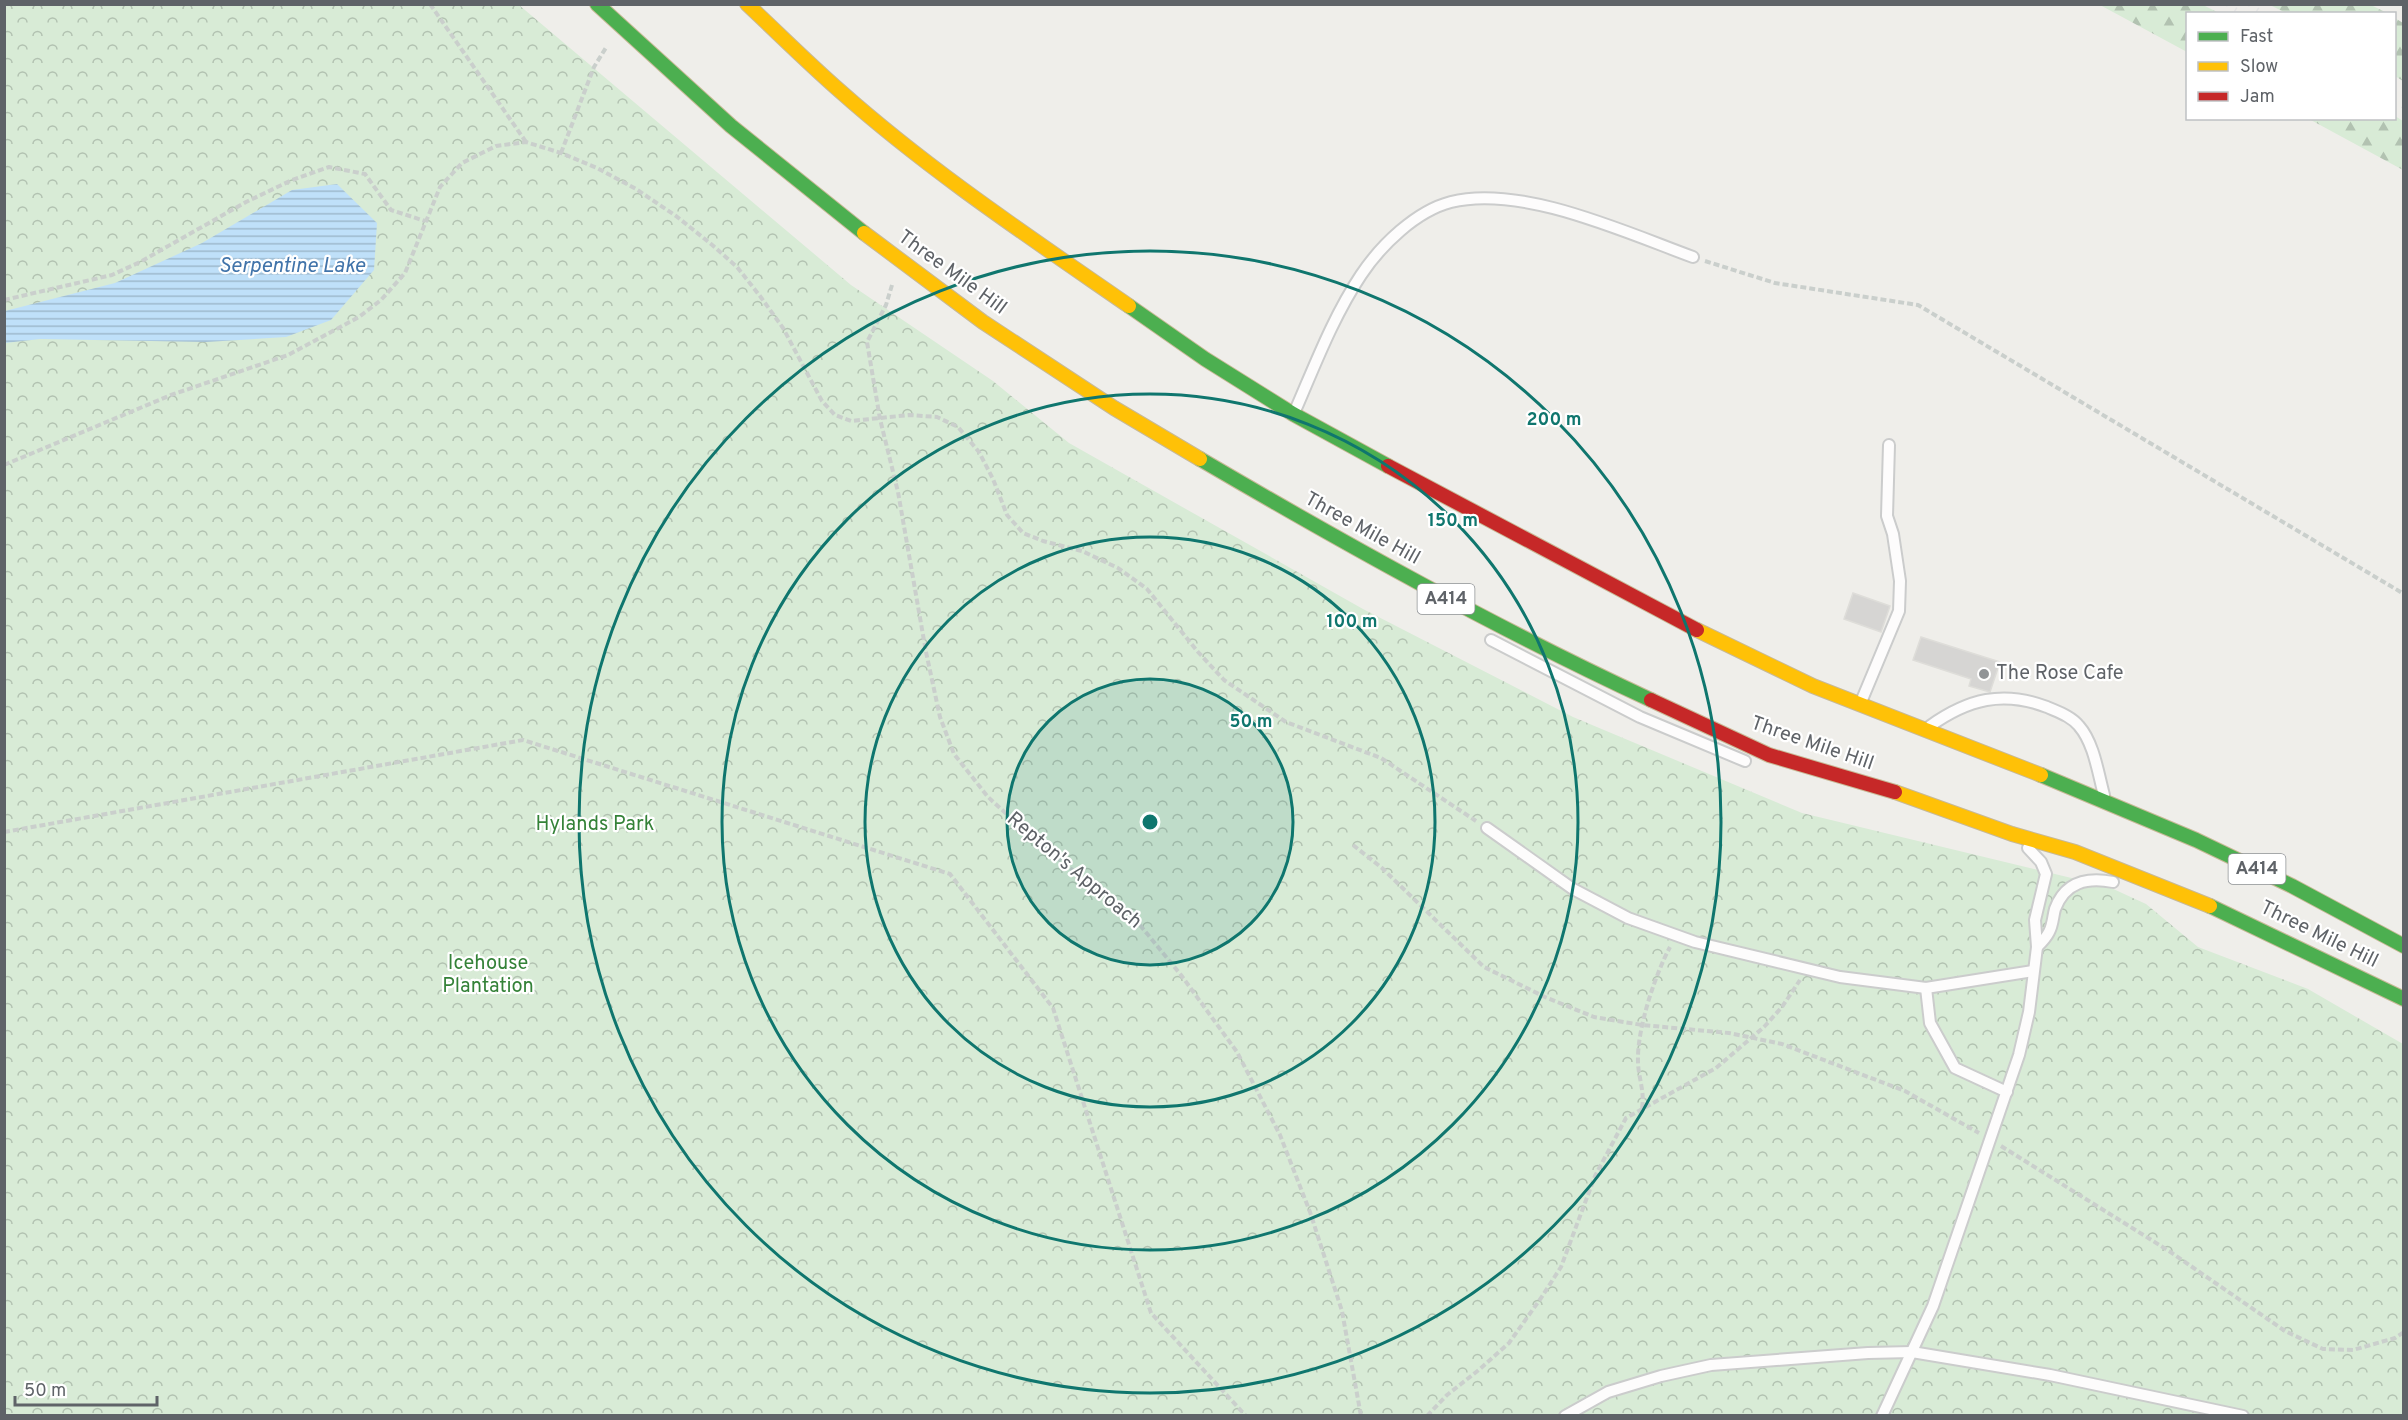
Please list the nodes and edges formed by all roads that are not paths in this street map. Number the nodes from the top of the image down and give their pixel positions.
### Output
1 (597, 4) edge
2 (747, 4) edge
3 (1693, 257) road end
4 (1293, 414) junction
5 (1888, 444) dead end
6 (1337, 539) junction
7 (1422, 598) dead end
8 (1478, 633) dead end
9 (1860, 705) junction
10 (1925, 730) junction
11 (1755, 765) dead end
12 (1798, 775) dead end
13 (1909, 796) junction
14 (2106, 801) junction
15 (1487, 828) road end
16 (2012, 834) junction
17 (2124, 886) dead end
18 (2403, 946) edge
19 (2037, 947) junction
20 (2284, 954) dead end
21 (2033, 971) junction
22 (2373, 983) junction
23 (1926, 988) junction
24 (2403, 999) edge
25 (2007, 1092) junction
26 (1912, 1352) junction
27 (1564, 1416) edge
28 (1882, 1416) edge
29 (2242, 1416) edge

1 - 6 highway, Three Mile Hill / A414
2 - 4 highway, Three Mile Hill / A414
3 - 4 lane
4 - 9 highway, Three Mile Hill / A414
5 - 9 lane
6 - 7 lane
6 - 13 highway, Three Mile Hill / A414
8 - 11 lane
9 - 10 highway, Three Mile Hill / A414
10 - 14 highway, Three Mile Hill / A414
10 - 14 lane
12 - 13 lane
13 - 16 highway, Three Mile Hill / A414
14 - 18 highway, Three Mile Hill / A414
15 - 23 lane
16 - 19 lane
16 - 22 highway, Three Mile Hill / A414
17 - 19 lane
19 - 21 lane
20 - 22 lane
21 - 23 lane
21 - 25 lane
22 - 24 highway, Three Mile Hill / A414
23 - 25 lane
25 - 26 lane
26 - 27 lane
26 - 28 lane
26 - 29 lane

